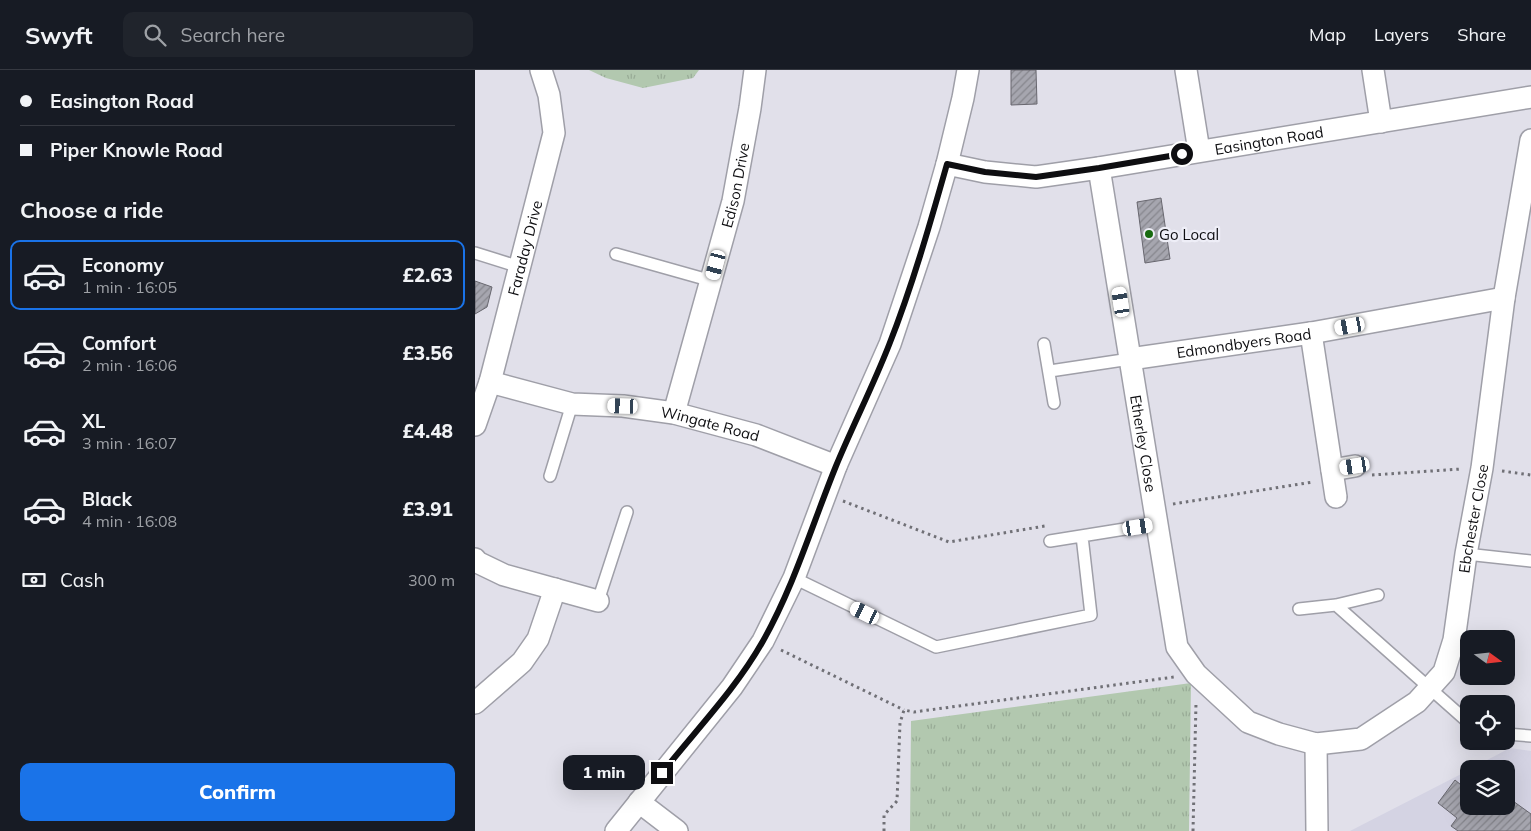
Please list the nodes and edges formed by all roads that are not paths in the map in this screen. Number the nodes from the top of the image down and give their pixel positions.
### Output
1 (541, 70) edge
2 (755, 70) edge
3 (967, 70) edge
4 (1186, 70) edge
5 (1373, 70) edge
6 (1531, 97) edge
7 (1381, 122) junction
8 (1531, 140) edge
9 (1199, 151) junction
10 (947, 164) junction
11 (1099, 168) junction
12 (475, 254) edge
13 (616, 254) dead end
14 (520, 266) junction
15 (712, 281) junction
16 (1504, 298) junction
17 (1311, 333) junction
18 (1044, 344) dead end
19 (1130, 359) junction
20 (1050, 371) junction
21 (491, 382) junction
22 (1055, 403) dead end
23 (572, 404) junction
24 (674, 413) junction
25 (475, 425) edge
26 (837, 466) junction
27 (1355, 466) road end
28 (550, 476) dead end
29 (627, 512) dead end
30 (1155, 515) junction
31 (1082, 536) junction
32 (1050, 541) road end
33 (1466, 554) junction
34 (475, 559) edge
35 (1531, 561) edge
36 (794, 578) junction
37 (555, 589) junction
38 (1378, 595) dead end
39 (598, 601) joint
40 (1335, 605) junction
41 (1299, 609) dead end
42 (1430, 688) junction
43 (475, 703) edge
44 (1460, 715) edge
45 (1247, 722) joint
46 (1515, 735) edge
47 (1531, 736) edge
48 (1316, 744) junction
49 (639, 802) junction
50 (616, 831) edge
51 (677, 831) edge
52 (1317, 831) edge

1 - 14 street, Faraday Drive
2 - 15 street, Edison Drive
3 - 10 street
4 - 9 street
5 - 7 street
6 - 7 street, Easington Road
7 - 9 street, Easington Road
8 - 16 street, Ebchester Close
9 - 11 street, Easington Road
10 - 11 street, Easington Road
10 - 26 street
11 - 19 street, Etherley Close
12 - 14 lane
13 - 15 lane
14 - 21 street, Faraday Drive
15 - 24 street, Edison Drive
16 - 17 street, Edmondbyers Road
16 - 33 street, Ebchester Close
17 - 19 street, Edmondbyers Road
17 - 27 street
18 - 20 lane
19 - 20 lane
19 - 30 street, Etherley Close
20 - 22 lane
21 - 23 street, Wingate Road
21 - 25 street, Faraday Drive
23 - 24 street, Wingate Road
23 - 28 lane
24 - 26 street, Wingate Road
26 - 36 street
29 - 39 lane
30 - 31 lane
30 - 45 street, Etherley Close
31 - 32 lane
31 - 36 lane
33 - 35 lane
33 - 42 street, Ebchester Close
34 - 37 street
36 - 49 street
37 - 39 street
37 - 43 street
38 - 40 lane
40 - 41 lane
40 - 42 lane
42 - 44 lane
42 - 48 street, Ebchester Close
45 - 48 street, Ebchester Close
46 - 47 lane
48 - 52 street
49 - 50 street
49 - 51 street

